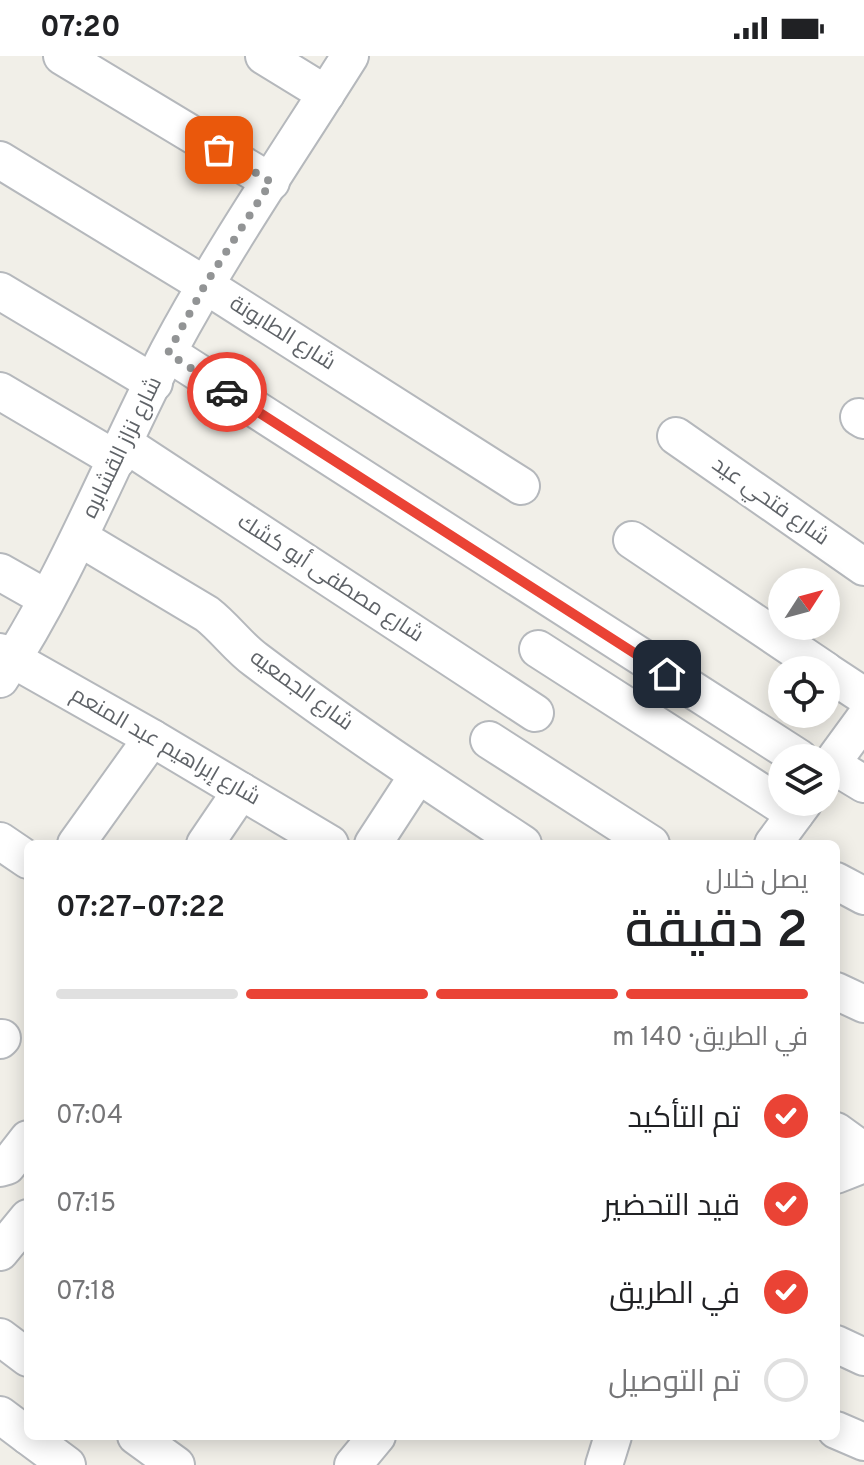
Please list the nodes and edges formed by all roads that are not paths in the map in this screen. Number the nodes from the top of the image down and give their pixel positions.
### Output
1 (62, 56) edge
2 (264, 56) edge
3 (350, 56) edge
4 (326, 94) junction
5 (0, 160) edge
6 (271, 182) junction
7 (205, 285) junction
8 (0, 291) edge
9 (161, 368) junction
10 (0, 391) edge
11 (676, 436) dead end
12 (121, 452) junction
13 (521, 486) dead end
14 (80, 538) junction
15 (632, 540) dead end
16 (864, 567) edge
17 (0, 572) edge
18 (46, 598) junction
19 (538, 649) dead end
20 (805, 656) edge
21 (4, 663) edge
22 (840, 688) edge
23 (535, 713) dead end
24 (863, 717) edge
25 (152, 738) junction
26 (489, 740) dead end
27 (784, 744) edge
28 (838, 744) edge
29 (840, 774) edge
30 (418, 775) junction
31 (864, 784) edge
32 (768, 789) edge
33 (241, 791) junction
34 (793, 816) edge
35 (79, 840) edge
36 (208, 840) edge
37 (320, 840) edge
38 (376, 840) edge
39 (517, 840) edge
40 (645, 840) edge
41 (776, 840) edge
42 (0, 841) edge
43 (24, 857) edge
44 (840, 883) edge
45 (864, 896) edge
46 (840, 993) edge
47 (864, 1004) edge
48 (840, 1134) edge
49 (24, 1144) edge
50 (864, 1151) edge
51 (864, 1164) edge
52 (0, 1168) edge
53 (840, 1173) edge
54 (24, 1223) edge
55 (0, 1252) edge
56 (840, 1346) edge
57 (864, 1357) edge
58 (0, 1415) edge
59 (840, 1432) edge
60 (24, 1433) edge
61 (33, 1440) edge
62 (145, 1440) edge
63 (374, 1440) edge
64 (612, 1440) edge
65 (864, 1442) edge
66 (176, 1453) edge
67 (67, 1465) edge
68 (353, 1465) edge
69 (604, 1465) edge

1 - 6 street
2 - 4 street
3 - 4 street, شارع نزاز القشابره
4 - 6 street, شارع نزاز القشابره
5 - 7 street, شارع الطابونة
6 - 7 street, شارع نزاز القشابره
7 - 9 street, شارع نزاز القشابره
7 - 13 street, شارع الطابونة
8 - 9 street
9 - 12 street, شارع نزاز القشابره
9 - 27 street
10 - 12 street, شارع مصطفى أبو كشك
11 - 16 street, شارع فتحي عيد
12 - 14 street, شارع نزاز القشابره
12 - 23 street, شارع مصطفى أبو كشك
14 - 18 street, شارع نزاز القشابره
14 - 30 street, شارع الجمعيه
15 - 20 street
17 - 18 street
18 - 21 street, شارع نزاز القشابره
19 - 32 street
21 - 25 street, شارع إبراهيم عبد المنعم
22 - 24 street
24 - 28 street
25 - 33 street, شارع إبراهيم عبد المنعم
25 - 35 street
26 - 40 street
29 - 31 street
30 - 38 street
30 - 39 street, شارع الجمعيه
33 - 36 street
33 - 37 street, شارع إبراهيم عبد المنعم
34 - 41 street
42 - 43 street
44 - 45 street
46 - 47 street
48 - 50 street
49 - 52 street
51 - 53 street
54 - 55 street
56 - 57 street
58 - 60 street
59 - 65 street
61 - 67 street
62 - 66 street
63 - 68 street
64 - 69 street

